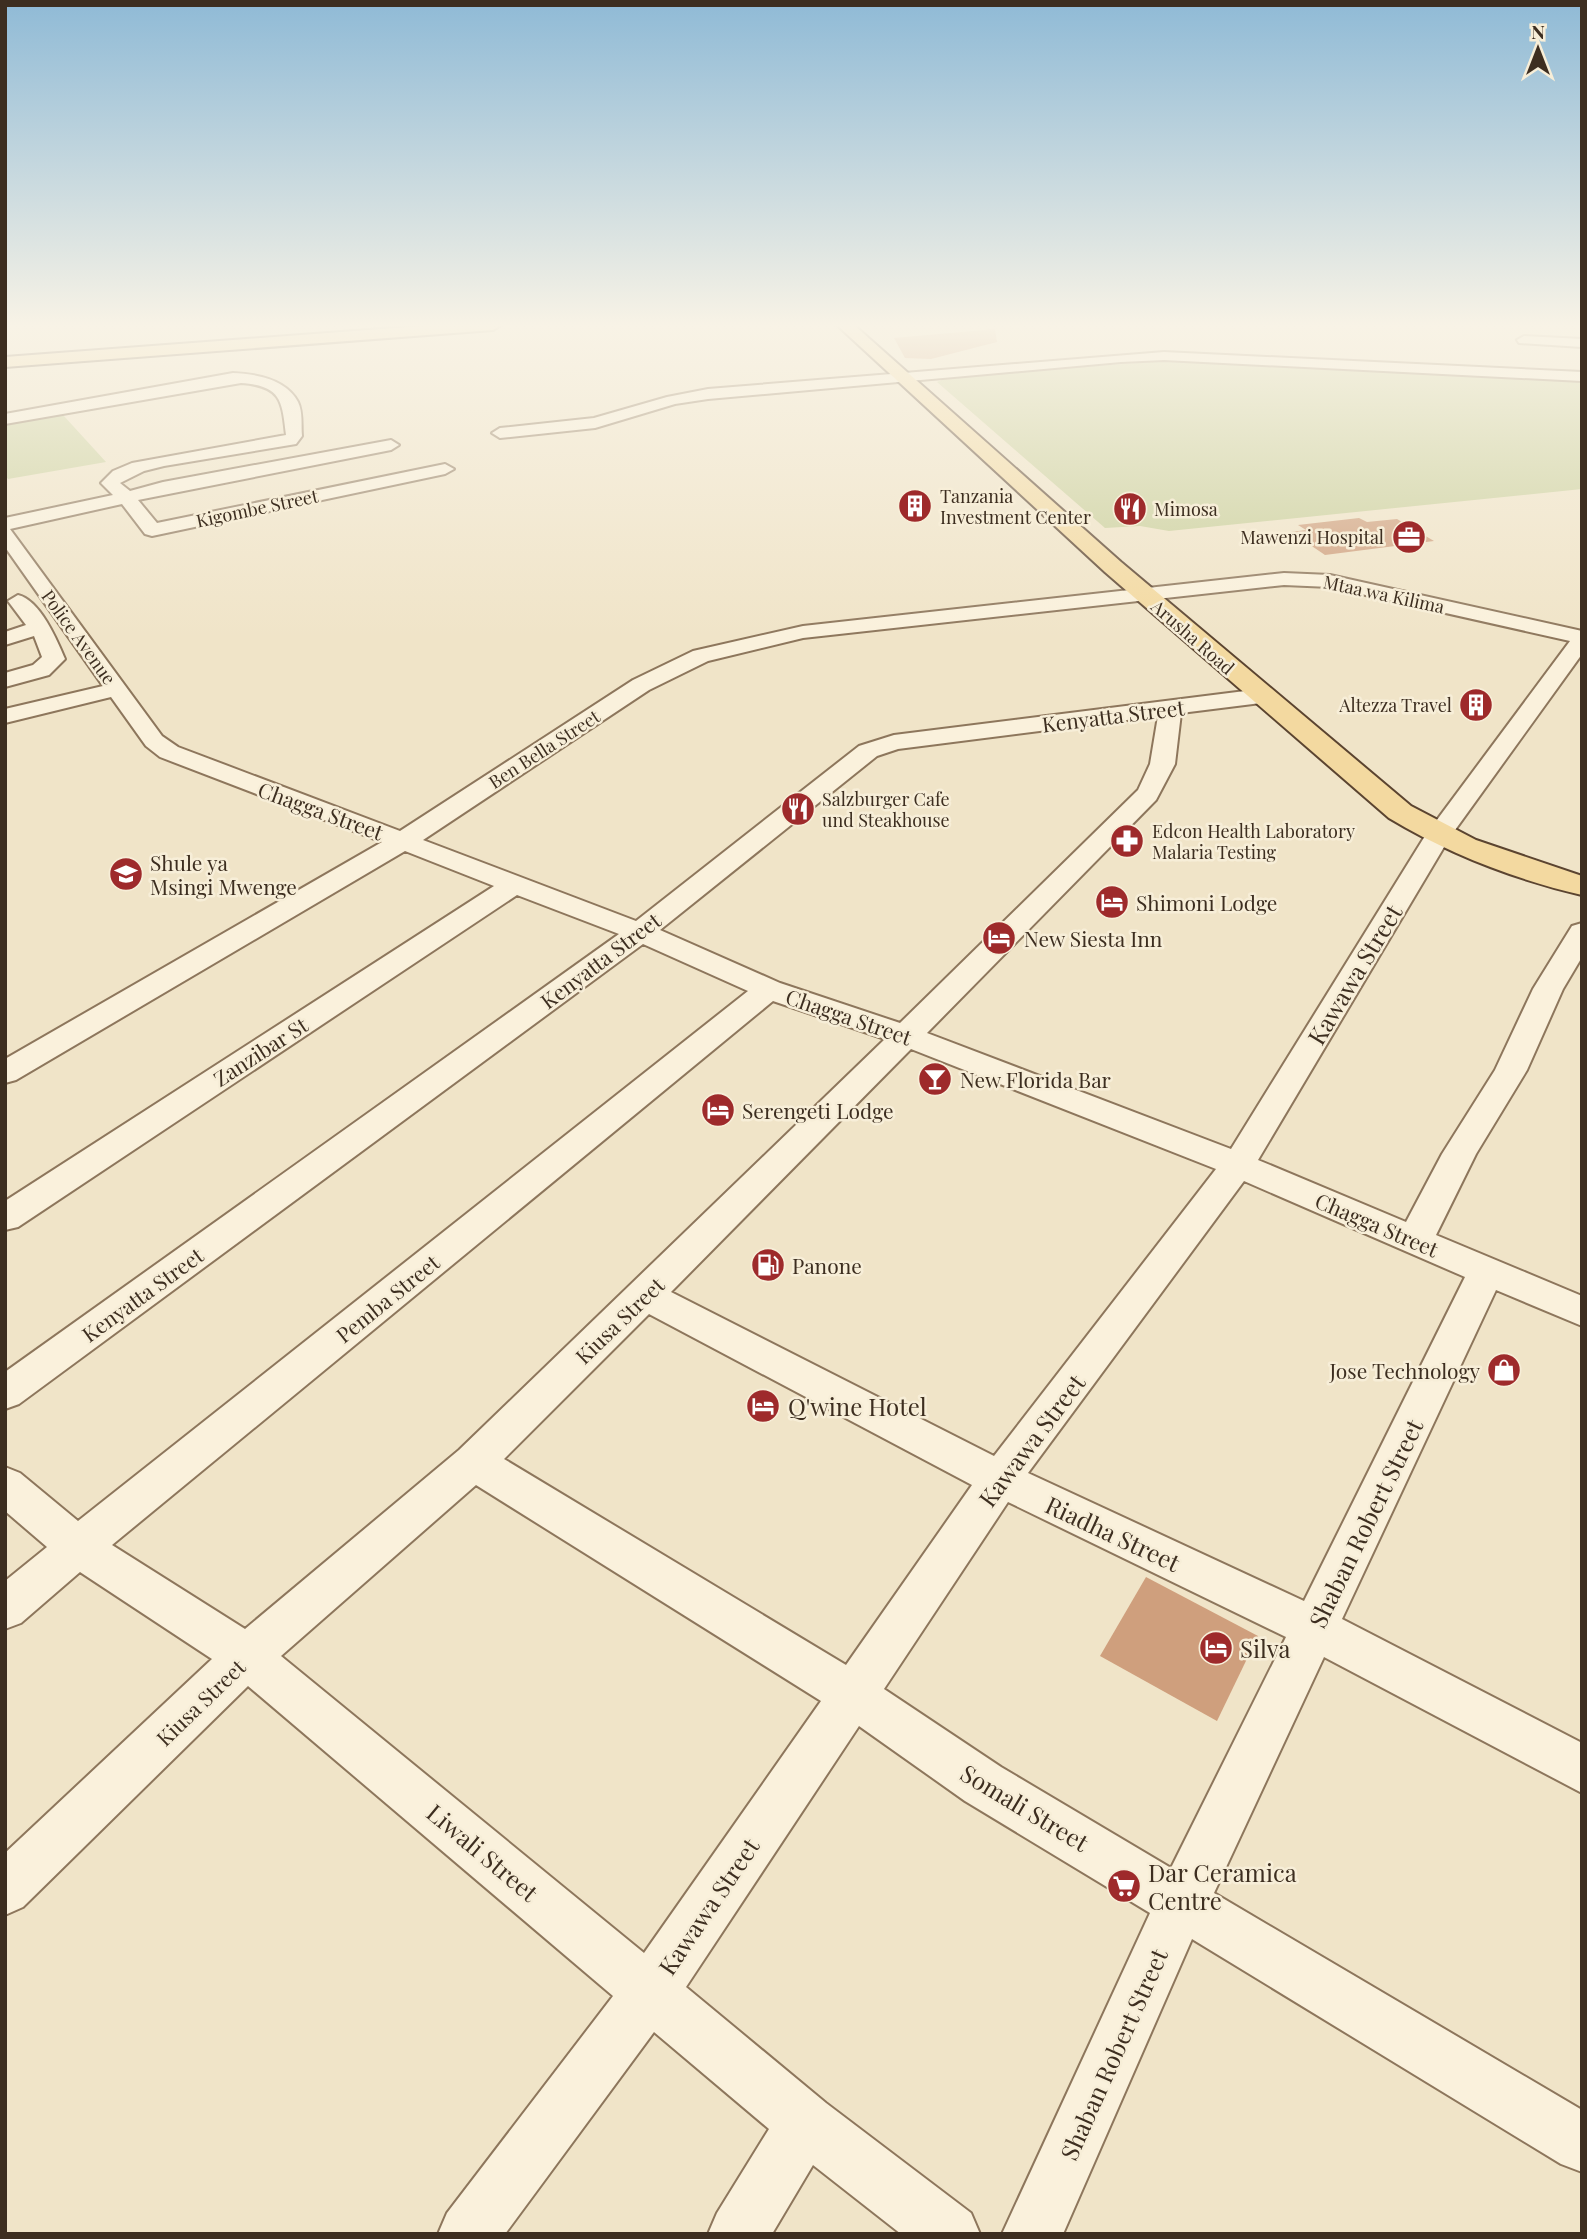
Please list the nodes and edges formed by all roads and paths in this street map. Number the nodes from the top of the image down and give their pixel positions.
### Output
1 (293, 429) edge
2 (537, 429) edge
3 (961, 429) edge
4 (500, 433) dead end
5 (445, 469) dead end
6 (259, 488) dead end
7 (132, 504) junction
8 (164, 507) dead end
9 (5, 524) edge
10 (5, 533) edge
11 (1142, 593) junction
12 (47, 595) junction
13 (11, 602) edge
14 (40, 627) junction
15 (1582, 638) edge
16 (5, 639) edge
17 (5, 680) edge
18 (117, 689) junction
19 (5, 692) edge
20 (1261, 696) junction
21 (1170, 708) junction
22 (9, 715) edge
23 (154, 741) joint
24 (1438, 836) junction
25 (405, 840) junction
26 (515, 884) junction
27 (1582, 886) edge
28 (640, 932) junction
29 (1582, 932) edge
30 (769, 989) junction
31 (907, 1036) junction
32 (5, 1073) edge
33 (1238, 1165) junction
34 (5, 1218) edge
35 (1415, 1240) junction
36 (1487, 1270) junction
37 (644, 1295) junction
38 (1582, 1312) edge
39 (5, 1393) edge
40 (474, 1462) junction
41 (1000, 1479) junction
42 (5, 1485) edge
43 (78, 1547) junction
44 (5, 1609) edge
45 (1314, 1629) junction
46 (247, 1656) junction
47 (852, 1694) junction
48 (1582, 1769) edge
49 (5, 1889) edge
50 (1183, 1900) junction
51 (650, 1992) junction
52 (806, 2123) junction
53 (1582, 2143) edge
54 (468, 2234) edge
55 (738, 2234) edge
56 (950, 2234) edge
57 (1032, 2234) edge

1 - 7 street
2 - 4 street
3 - 11 main road, Arusha Road
5 - 7 street, Kigombe Street
6 - 7 street
7 - 8 street
7 - 9 street
10 - 12 street, Police Avenue
11 - 15 street, Mtaa wa Kilima
11 - 20 main road, Arusha Road
11 - 25 street, Ben Bella Street
12 - 13 street
12 - 18 street, Police Avenue
13 - 14 street
14 - 16 street
14 - 17 street
15 - 24 street, Kawawa Street
18 - 22 street
18 - 23 street, Police Avenue
19 - 22 street
20 - 21 street, Kenyatta Street
20 - 24 main road, Arusha Road
21 - 28 street, Kenyatta Street
21 - 31 street, Kiusa Street
23 - 25 street, Chagga Street
24 - 27 main road, Arusha Road
24 - 33 street, Kawawa Street
25 - 26 street, Chagga Street
25 - 32 street, Ben Bella Street
26 - 28 street, Chagga Street
26 - 34 street, Zanzibar St
28 - 30 street, Chagga Street
28 - 39 street, Kenyatta Street
29 - 35 street
30 - 31 street, Chagga Street
30 - 43 street, Pemba Street
31 - 33 street, Chagga Street
31 - 37 street, Kiusa Street
33 - 35 street, Chagga Street
33 - 41 street, Kawawa Street
35 - 36 street, Chagga Street
36 - 38 street, Chagga Street
36 - 45 street, Shaban Robert Street
37 - 40 street, Kiusa Street
37 - 41 street, Riadha Street
40 - 46 street, Kiusa Street
40 - 47 street, Somali Street
41 - 45 street, Riadha Street
41 - 47 street, Kawawa Street
42 - 43 street, Liwali Street
43 - 44 street, Pemba Street
43 - 46 street, Liwali Street
45 - 48 street, Riadha Street
45 - 50 street, Shaban Robert Street
46 - 49 street, Kiusa Street
46 - 51 street, Liwali Street
47 - 50 street, Somali Street
47 - 51 street, Kawawa Street
50 - 53 street, Somali Street
50 - 57 street, Shaban Robert Street
51 - 52 street, Liwali Street
51 - 54 street, Kawawa Street
52 - 55 street
52 - 56 street, Liwali Street

